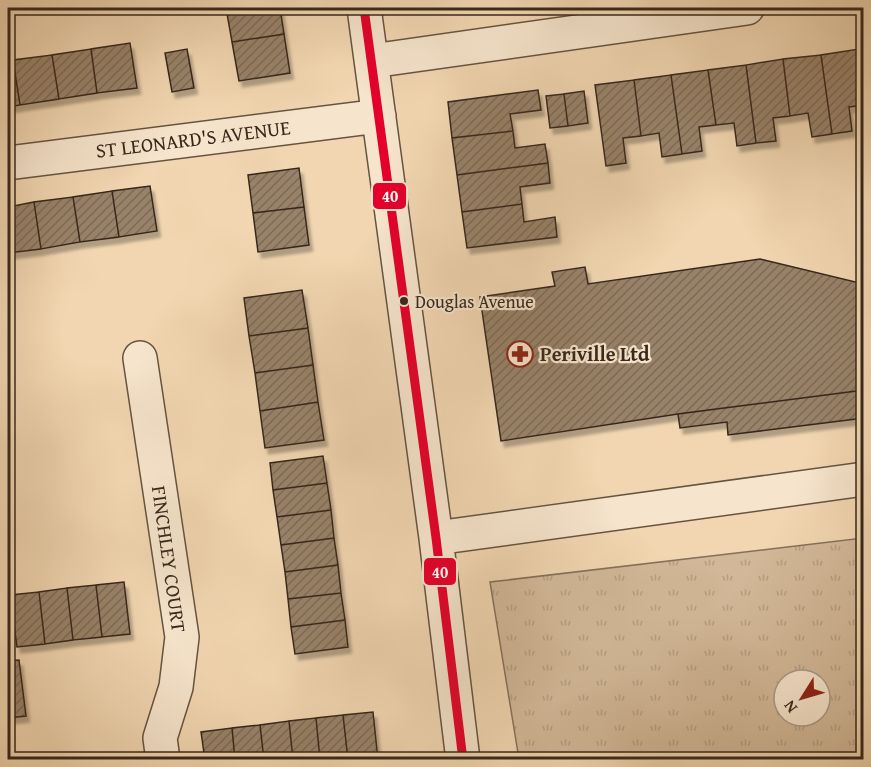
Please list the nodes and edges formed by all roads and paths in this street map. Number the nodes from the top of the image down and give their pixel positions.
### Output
1 (364, 8) edge
2 (747, 8) edge
3 (372, 61) junction
4 (379, 116) junction
5 (8, 163) edge
6 (140, 358) dead end
7 (864, 479) edge
8 (436, 538) junction
9 (163, 759) edge
10 (462, 759) edge

1 - 3 street
2 - 3 street
3 - 4 street
4 - 5 street, ST LEONARD'S AVENUE
4 - 8 street
6 - 9 street, FINCHLEY COURT
7 - 8 street
8 - 10 street

